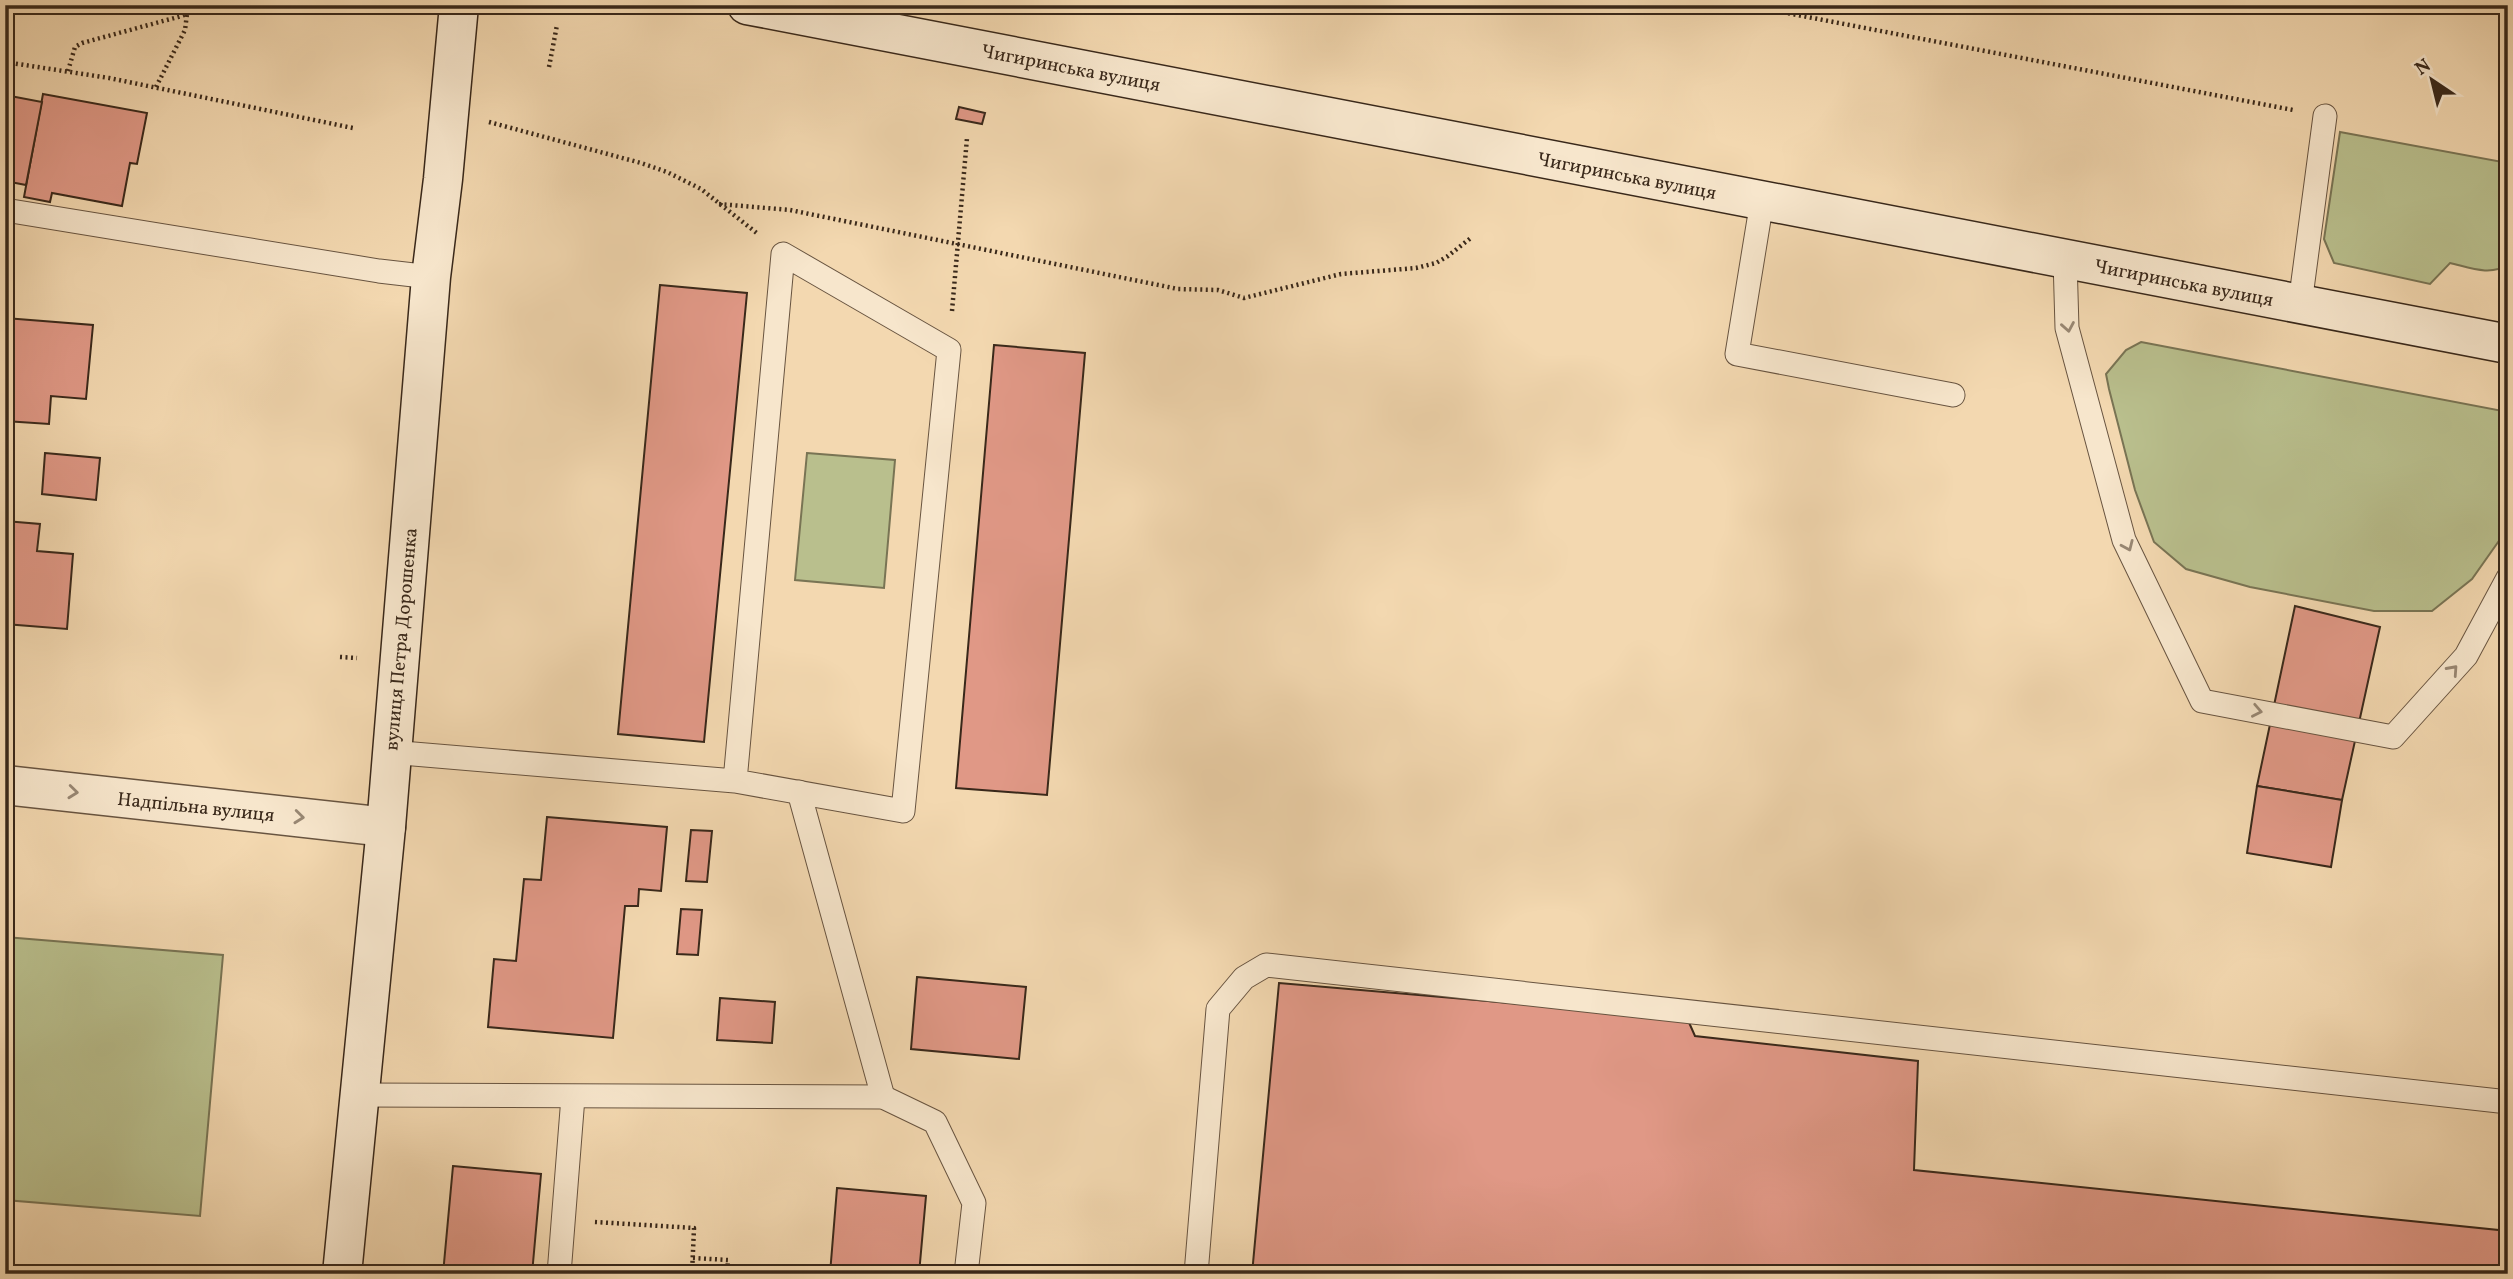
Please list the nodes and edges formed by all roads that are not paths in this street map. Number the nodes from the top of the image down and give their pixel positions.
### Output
1 (459, 5) edge
2 (747, 5) edge
3 (2325, 116) road end
4 (1762, 201) junction
5 (5, 210) edge
6 (2065, 259) junction
7 (431, 277) junction
8 (2300, 304) junction
9 (2508, 344) edge
10 (1952, 395) dead end
11 (2508, 578) edge
12 (390, 752) junction
13 (735, 781) junction
14 (5, 785) edge
15 (799, 792) junction
16 (386, 827) junction
17 (359, 1095) junction
18 (573, 1097) junction
19 (883, 1097) junction
20 (2508, 1102) edge
21 (342, 1274) edge
22 (559, 1274) edge
23 (966, 1274) edge
24 (1196, 1274) edge

1 - 7 main road, вулиця Петра Дорошенка
2 - 4 main road, Чигиринська вулиця
3 - 8 lane
4 - 6 main road, Чигиринська вулиця
4 - 10 lane
5 - 7 lane
6 - 8 main road, Чигиринська вулиця
6 -> 11 lane
7 - 12 main road, вулиця Петра Дорошенка
8 - 9 main road, Чигиринська вулиця
12 - 13 lane
12 - 16 main road, вулиця Петра Дорошенка
13 - 15 lane
13 - 15 lane
14 -> 16 main road, Надпільна вулиця
15 - 19 lane
16 - 17 main road, вулиця Петра Дорошенка
17 - 18 lane
17 - 21 main road, вулиця Петра Дорошенка
18 - 19 lane
18 - 22 lane
19 - 23 lane
20 - 24 lane

